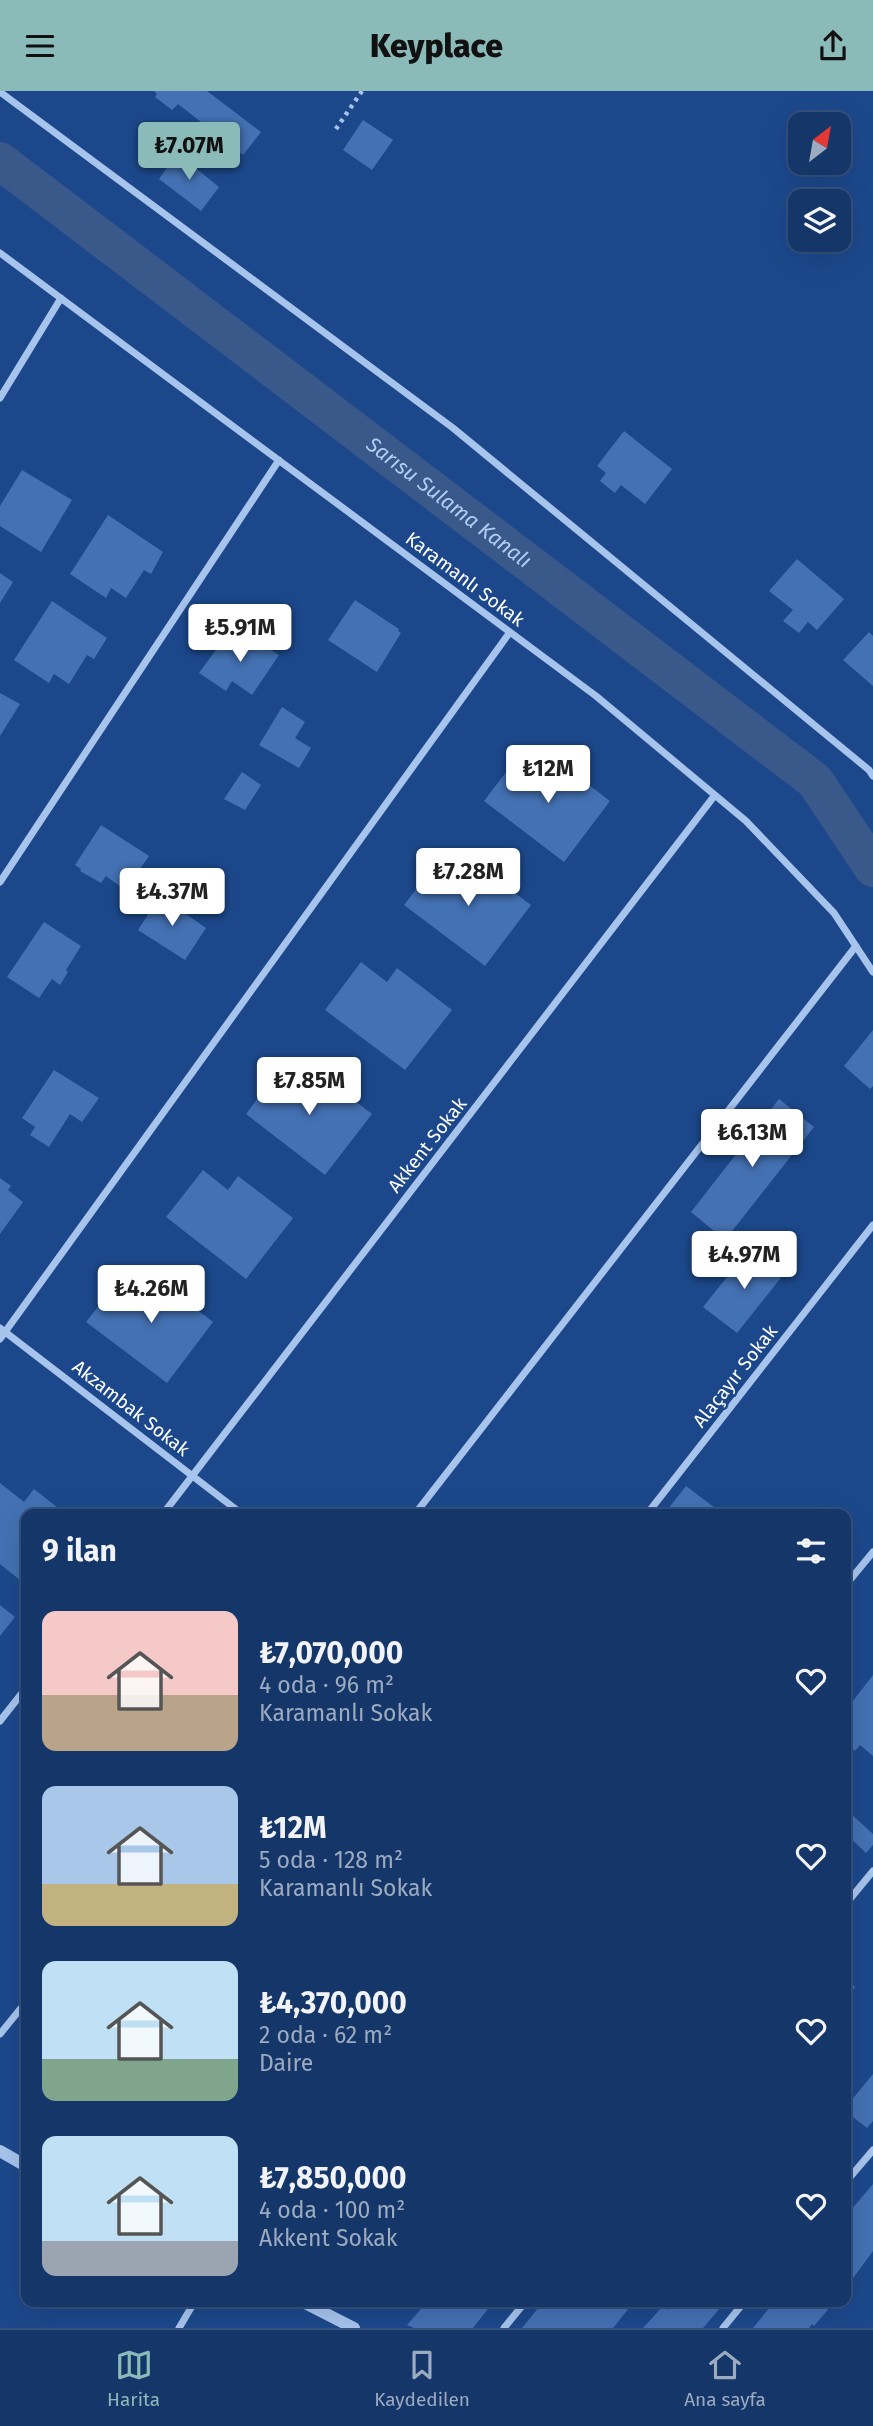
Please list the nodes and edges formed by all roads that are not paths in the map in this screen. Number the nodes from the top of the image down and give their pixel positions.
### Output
1 (0, 92) edge
2 (0, 253) edge
3 (61, 298) junction
4 (0, 398) edge
5 (279, 460) junction
6 (510, 632) junction
7 (873, 776) edge
8 (715, 795) junction
9 (0, 882) edge
10 (856, 946) junction
11 (873, 972) edge
12 (873, 1226) edge
13 (3, 1329) edge
14 (0, 1339) edge
15 (193, 1475) junction
16 (167, 1509) edge
17 (236, 1509) edge
18 (419, 1509) edge
19 (651, 1509) edge
20 (873, 1552) edge
21 (851, 1579) edge
22 (21, 1694) edge
23 (0, 1721) edge
24 (873, 1871) edge
25 (851, 1898) edge
26 (21, 2008) edge
27 (0, 2034) edge
28 (873, 2150) edge
29 (0, 2151) edge
30 (21, 2163) edge
31 (851, 2176) edge
32 (191, 2307) edge
33 (313, 2307) edge
34 (521, 2307) edge
35 (740, 2307) edge
36 (178, 2328) edge
37 (354, 2328) edge
38 (505, 2328) edge
39 (723, 2328) edge

1 - 7 street
2 - 3 street, Karamanlı Sokak
3 - 4 street
3 - 5 street, Karamanlı Sokak
5 - 6 street, Karamanlı Sokak
5 - 9 street
6 - 8 street, Karamanlı Sokak
6 - 13 street
8 - 10 street, Karamanlı Sokak
8 - 15 street, Akkent Sokak
10 - 11 street, Karamanlı Sokak
10 - 18 street
12 - 19 street, Alaçayır Sokak
13 - 14 street
13 - 15 street, Akzambak Sokak
15 - 16 street, Akkent Sokak
15 - 17 street, Akzambak Sokak
20 - 21 street
22 - 23 street
24 - 25 street
26 - 27 street
28 - 31 street
29 - 30 street
32 - 36 street
33 - 37 street
34 - 38 street
35 - 39 street

